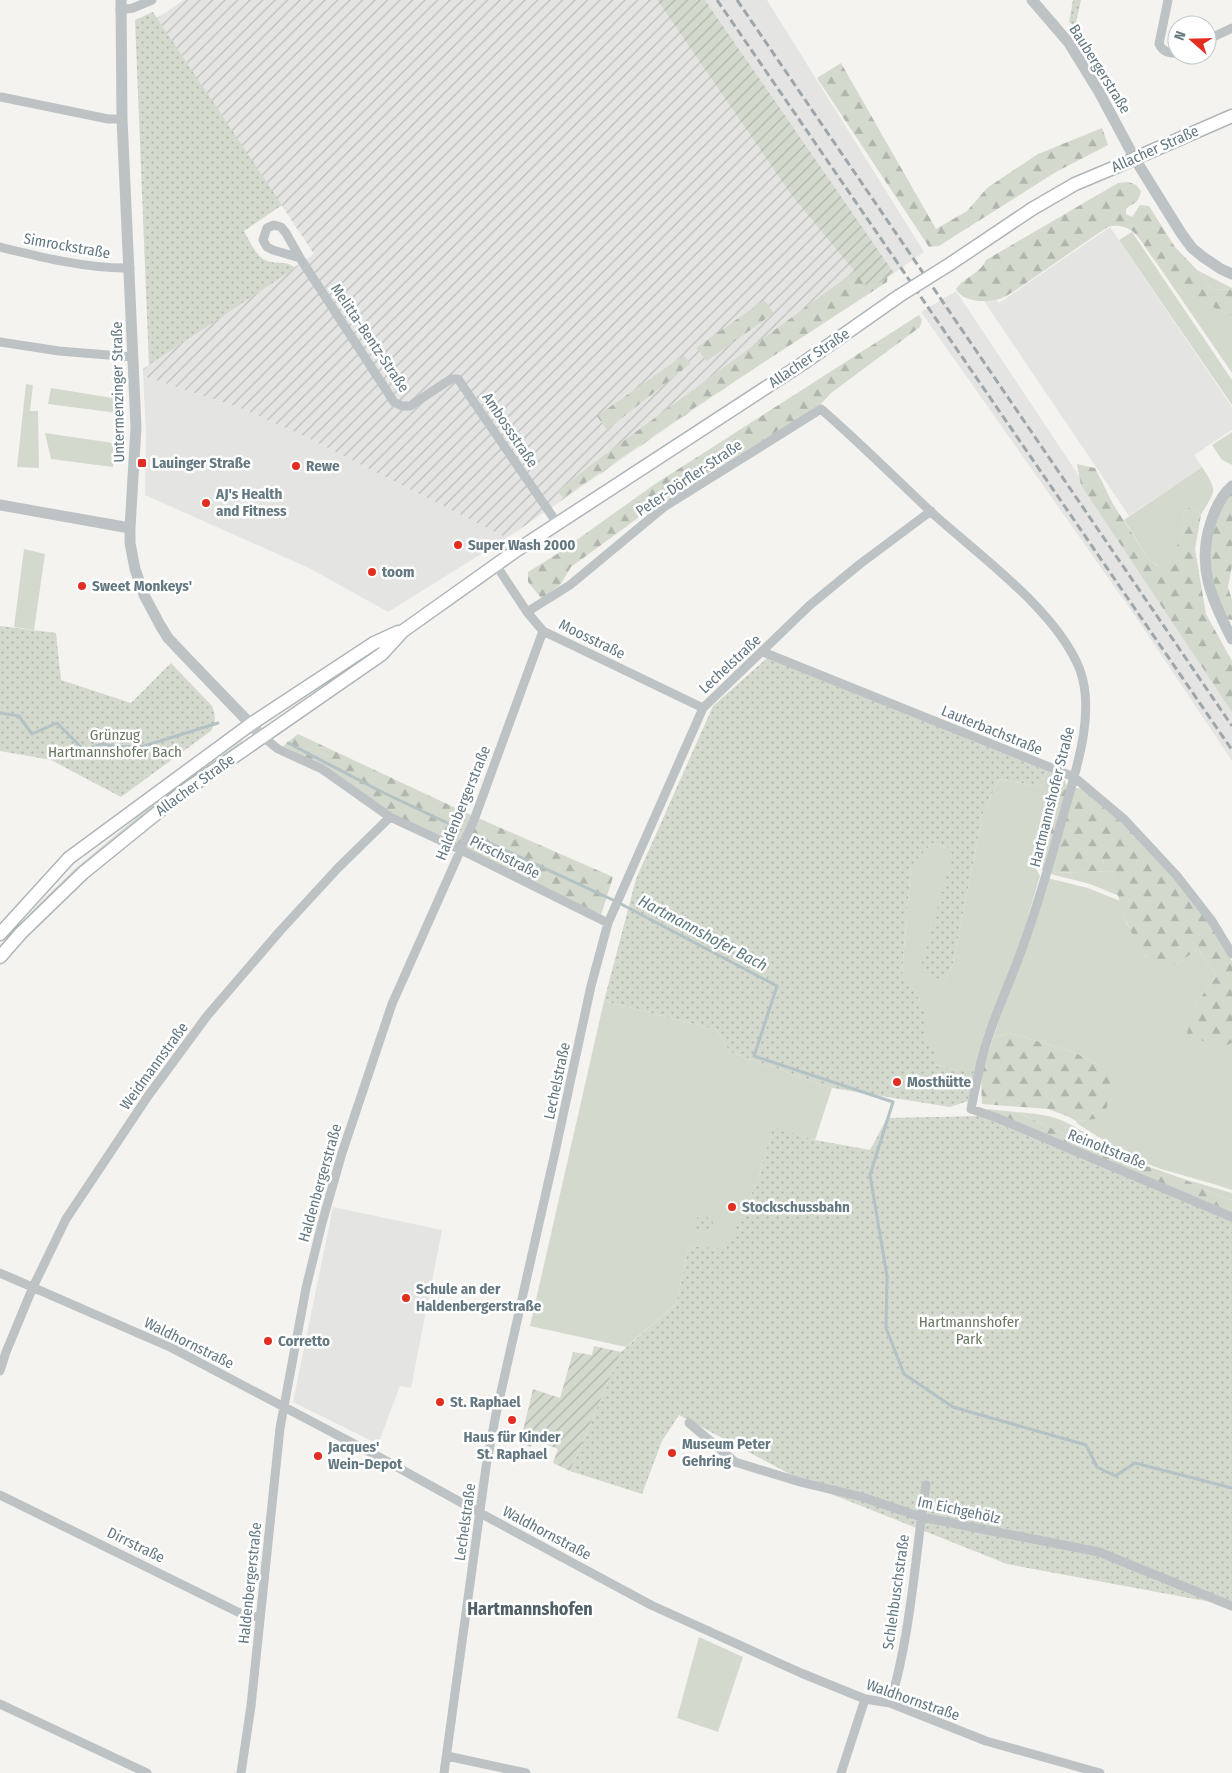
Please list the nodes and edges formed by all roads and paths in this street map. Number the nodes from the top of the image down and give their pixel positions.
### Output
1 (152, 0) edge
2 (1032, 0) edge
3 (1168, 0) edge
4 (120, 5) edge
5 (1232, 28) edge
6 (1217, 35) edge
7 (1167, 52) edge
8 (0, 97) edge
9 (1232, 116) edge
10 (122, 120) junction
11 (0, 247) edge
12 (300, 258) dead end
13 (130, 268) junction
14 (1232, 274) edge
15 (0, 342) edge
16 (133, 357) junction
17 (430, 394) joint
18 (821, 409) joint
19 (1232, 486) edge
20 (0, 505) edge
21 (931, 511) junction
22 (557, 523) junction
23 (130, 528) junction
24 (496, 565) junction
25 (527, 612) junction
26 (403, 630) junction
27 (543, 631) junction
28 (1232, 639) edge
29 (763, 652) junction
30 (703, 708) junction
31 (251, 724) junction
32 (263, 737) junction
33 (1074, 777) junction
34 (390, 818) junction
35 (461, 850) junction
36 (608, 923) junction
37 (0, 934) edge
38 (1232, 954) edge
39 (0, 957) edge
40 (971, 1109) joint
41 (1232, 1217) edge
42 (0, 1272) edge
43 (33, 1287) junction
44 (0, 1370) edge
45 (284, 1406) junction
46 (689, 1423) dead end
47 (926, 1484) dead end
48 (0, 1495) edge
49 (480, 1513) junction
50 (921, 1517) junction
51 (1232, 1606) edge
52 (260, 1616) junction
53 (865, 1699) junction
54 (890, 1703) junction
55 (0, 1704) edge
56 (447, 1756) junction
57 (147, 1773) edge
58 (241, 1773) edge
59 (444, 1773) edge
60 (526, 1773) edge
61 (841, 1773) edge
62 (1100, 1773) edge

1 - 4 street
2 - 14 street, Baubergerstraße
3 - 7 street
4 - 10 street, Untermenzinger Straße
5 - 6 street
8 - 10 street
9 - 22 main road, Allacher Straße, bridge
10 - 13 street, Untermenzinger Straße
11 - 13 street, Simrockstraße
12 - 17 street, Melitta-Bentz-Straße
13 - 16 street, Untermenzinger Straße
15 - 16 street
16 - 23 street, Untermenzinger Straße
17 - 22 street, Ambossstraße
18 - 21 street, Hartmannshofer Straße
18 - 25 street, Peter-Dörfler-Straße
19 - 28 street
20 - 23 street
21 - 29 street, Lechelstraße
21 - 33 street, Hartmannshofer Straße
22 - 24 main road, Allacher Straße
23 - 31 street, Untermenzinger Straße
24 - 25 street, Moosstraße
24 - 26 main road, Allacher Straße
25 - 27 street, Moosstraße
26 - 31 main road, Allacher Straße
26 - 32 main road, Allacher Straße
27 - 30 street, Moosstraße
27 - 35 street, Haldenbergerstraße
29 - 30 street, Lechelstraße
29 - 33 street, Lauterbachstraße
30 - 36 street, Lechelstraße
31 - 32 street, Untermenzinger Straße
31 - 37 main road, Allacher Straße
32 - 34 street, Pirschstraße
32 - 39 main road, Allacher Straße
33 - 38 street, Lauterbachstraße
33 - 40 street, Hartmannshofer Straße
34 - 35 street, Pirschstraße
34 - 43 street, Weidmannstraße
35 - 36 street, Pirschstraße
35 - 45 street, Haldenbergerstraße
36 - 49 street, Lechelstraße
40 - 41 street, Reinoltstraße
42 - 43 street, Waldhornstraße
43 - 44 street, Weidmannstraße
43 - 45 street, Waldhornstraße
45 - 49 street, Waldhornstraße
45 - 52 street, Haldenbergerstraße
46 - 50 street, Im Eichgehölz
47 - 50 street, Schlehbuschstraße
48 - 52 street, Dirrstraße
49 - 53 street, Waldhornstraße
49 - 56 street, Lechelstraße
50 - 51 street, Im Eichgehölz
50 - 54 street, Schlehbuschstraße
52 - 58 street, Haldenbergerstraße
53 - 54 street, Waldhornstraße
53 - 61 street
54 - 62 street, Waldhornstraße
55 - 57 street
56 - 59 street, Lechelstraße
56 - 60 street

